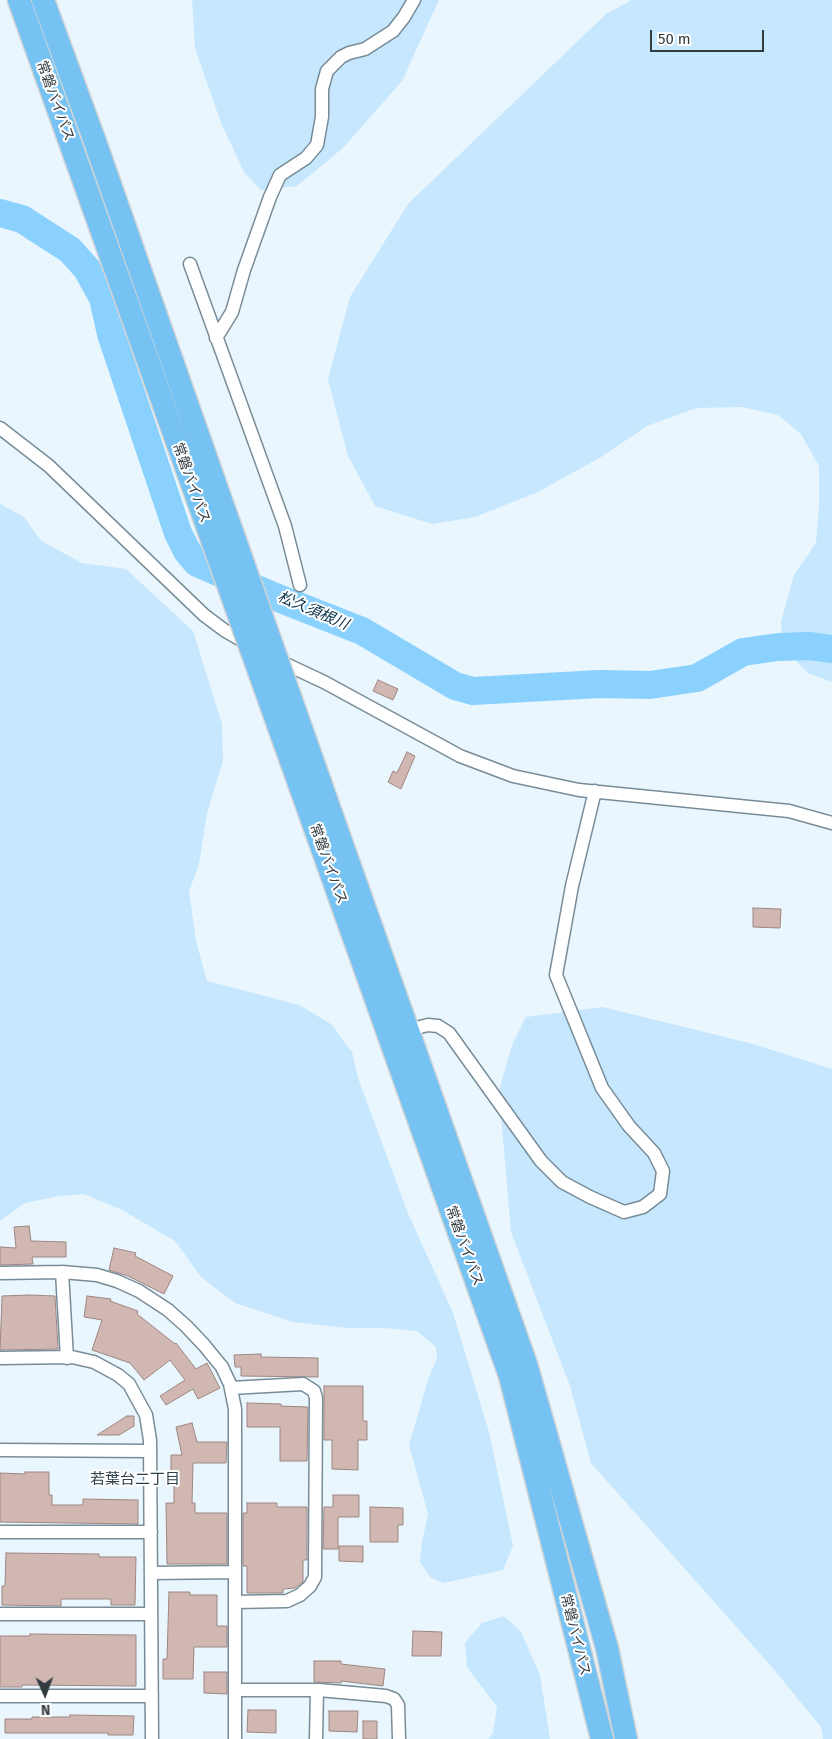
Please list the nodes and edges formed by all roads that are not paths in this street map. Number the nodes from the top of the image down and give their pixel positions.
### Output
1 (19, 0) edge
2 (43, 0) edge
3 (414, 0) edge
4 (190, 264) dead end
5 (216, 338) junction
6 (0, 428) edge
7 (300, 585) dead end
8 (310, 785) junction
9 (595, 791) junction
10 (832, 823) edge
11 (408, 1030) junction
12 (62, 1272) junction
13 (0, 1273) edge
14 (0, 1358) edge
15 (67, 1358) junction
16 (231, 1388) junction
17 (0, 1450) edge
18 (150, 1451) junction
19 (0, 1532) edge
20 (151, 1532) junction
21 (235, 1572) junction
22 (151, 1573) junction
23 (235, 1602) junction
24 (0, 1614) edge
25 (151, 1614) junction
26 (235, 1690) junction
27 (316, 1690) junction
28 (0, 1696) edge
29 (152, 1696) junction
30 (599, 1734) edge
31 (152, 1739) edge
32 (235, 1739) edge
33 (316, 1739) edge
34 (399, 1739) edge
35 (626, 1739) edge

1 - 8 highway, 常磐バイパス, bridge
2 - 8 highway, 常磐バイパス, bridge
3 - 5 street
4 - 5 street
5 - 7 street
6 - 9 street
8 - 11 highway, 常磐バイパス
8 - 30 highway, 常磐バイパス
9 - 10 street
9 - 11 street
11 - 35 highway, 常磐バイパス
12 - 13 street
12 - 15 street
12 - 16 street
14 - 15 street
15 - 18 street
16 - 21 street
16 - 23 street
17 - 18 street
18 - 20 street
19 - 20 street
20 - 22 street
21 - 22 street
21 - 23 street
22 - 25 street
23 - 26 street
24 - 25 street
25 - 29 street
26 - 27 street
26 - 32 street
27 - 33 street
27 - 34 street
28 - 29 street
29 - 31 street

